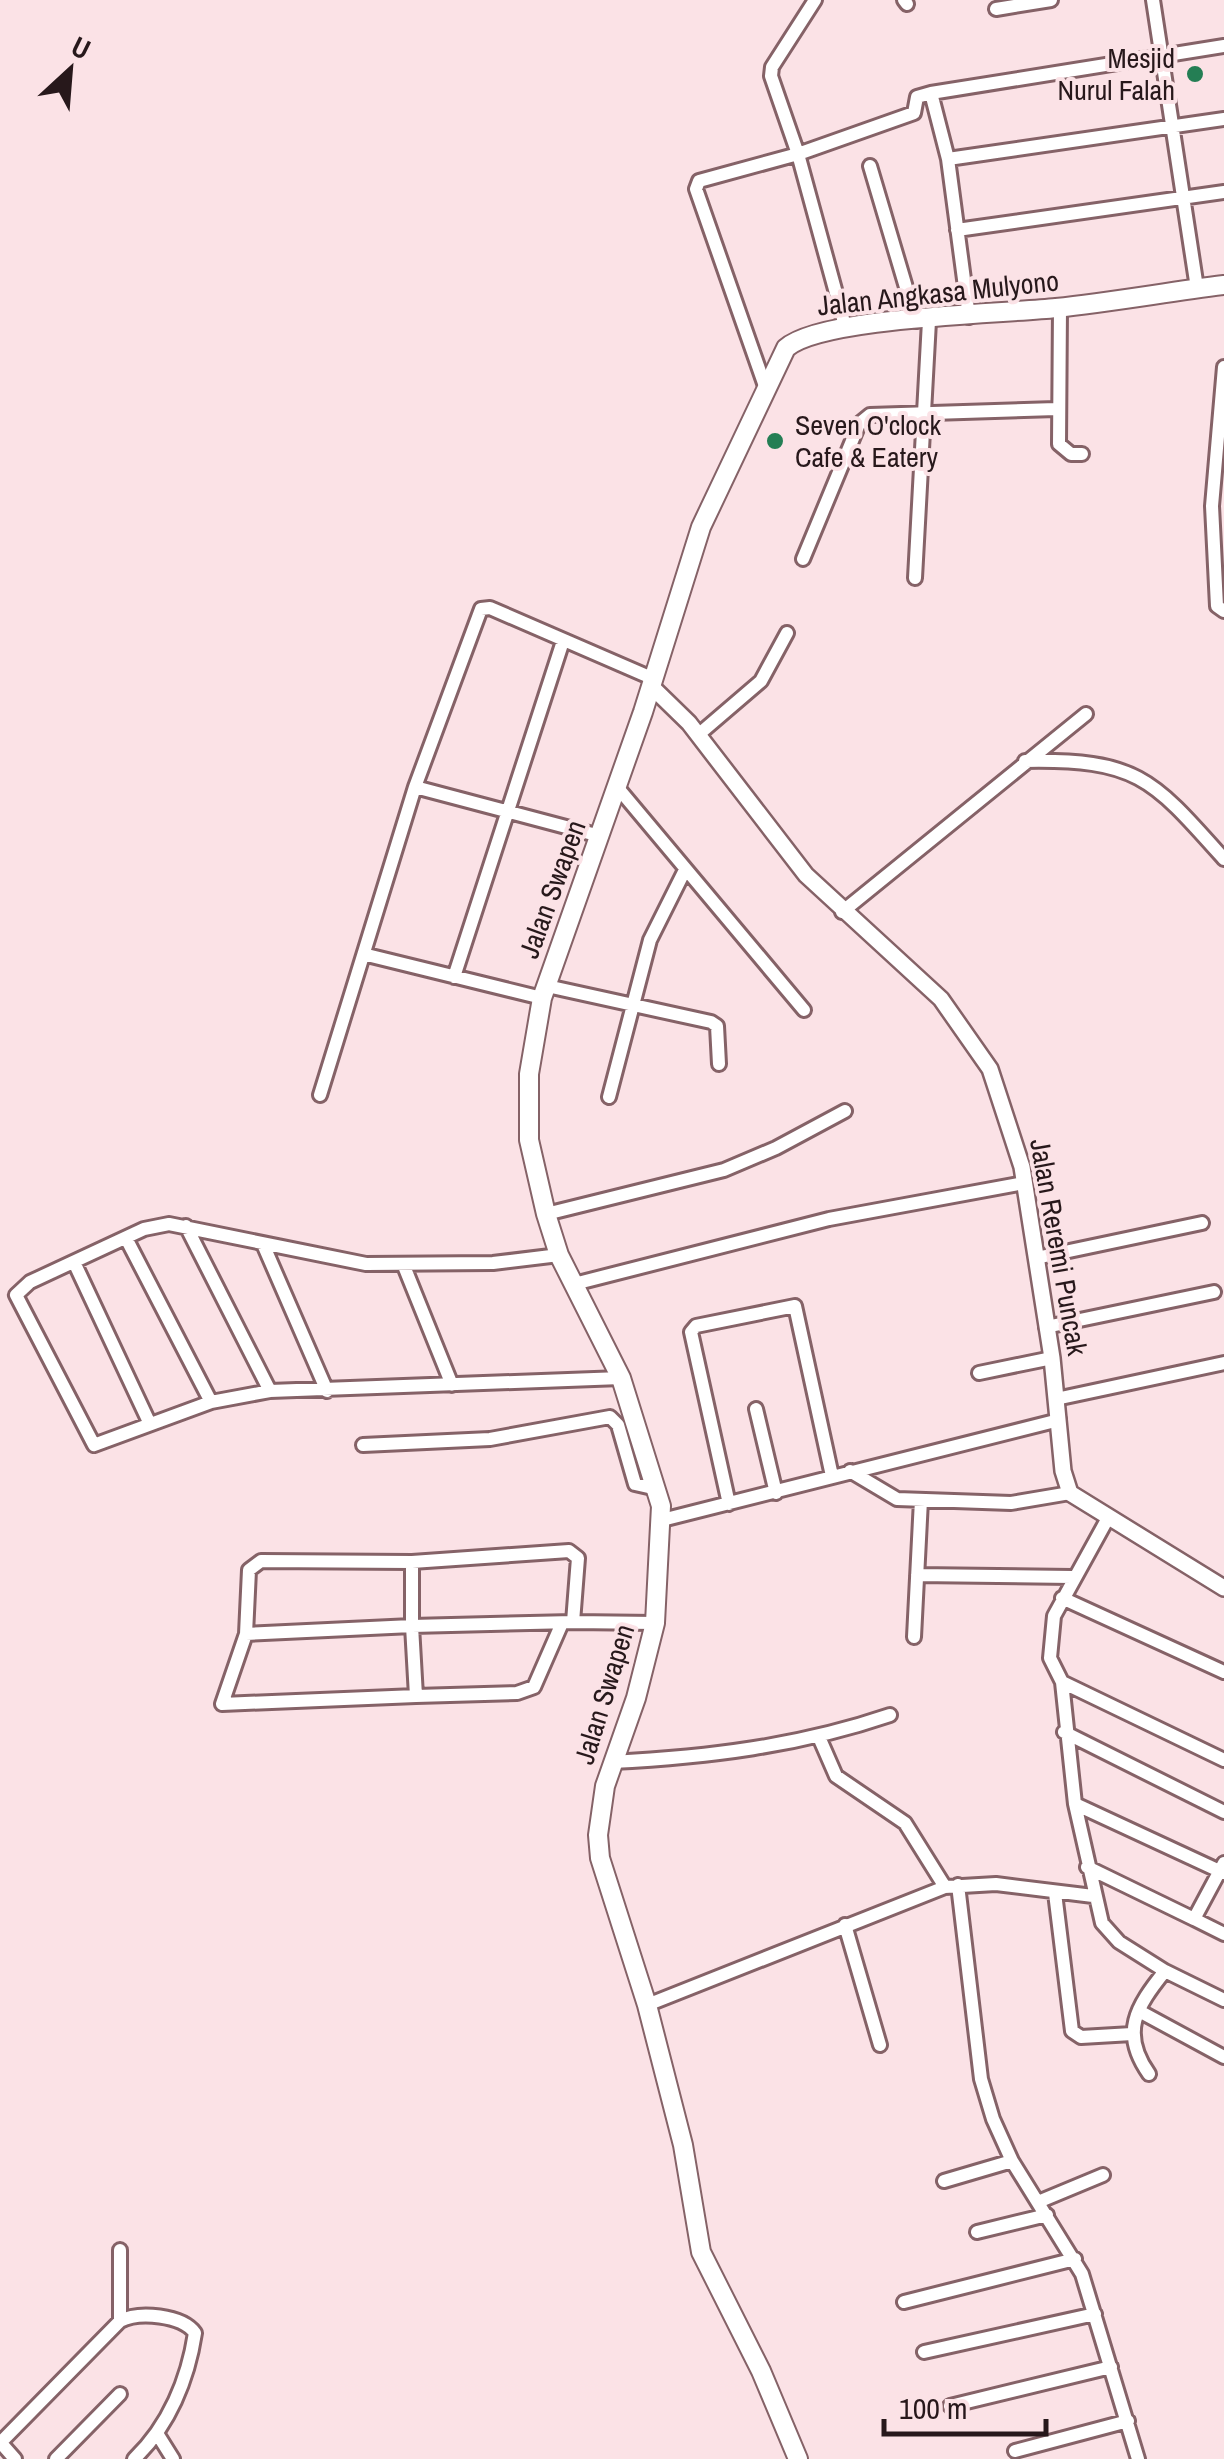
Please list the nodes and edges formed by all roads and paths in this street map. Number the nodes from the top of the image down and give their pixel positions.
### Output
1 (816, 0) edge
2 (1051, 0) edge
3 (1154, 0) edge
4 (996, 9) dead end
5 (1224, 46) edge
6 (1162, 56) junction
7 (931, 93) junction
8 (1224, 119) edge
9 (1173, 126) junction
10 (798, 154) junction
11 (948, 158) junction
12 (870, 166) dead end
13 (1224, 192) edge
14 (1185, 198) junction
15 (956, 230) junction
16 (1224, 285) edge
17 (1197, 288) junction
18 (1060, 308) junction
19 (969, 317) junction
20 (922, 321) junction
21 (844, 326) junction
22 (1224, 367) edge
23 (765, 386) junction
24 (1056, 409) junction
25 (922, 416) junction
26 (1082, 454) dead end
27 (1218, 543) edge
28 (803, 559) dead end
29 (915, 578) dead end
30 (1224, 611) edge
31 (788, 632) dead end
32 (563, 641) junction
33 (652, 682) junction
34 (677, 710) junction
35 (643, 712) junction
36 (1086, 714) dead end
37 (698, 735) junction
38 (1026, 761) junction
39 (415, 787) junction
40 (618, 788) junction
41 (506, 811) junction
42 (600, 836) junction
43 (1224, 859) edge
44 (685, 870) junction
45 (842, 912) junction
46 (367, 955) junction
47 (454, 977) junction
48 (544, 992) junction
49 (632, 1005) junction
50 (804, 1010) dead end
51 (719, 1064) dead end
52 (320, 1095) dead end
53 (609, 1097) dead end
54 (845, 1111) dead end
55 (1024, 1183) junction
56 (546, 1214) junction
57 (1202, 1224) dead end
58 (186, 1226) junction
59 (126, 1240) junction
60 (263, 1244) junction
61 (559, 1255) junction
62 (1036, 1258) junction
63 (74, 1262) junction
64 (404, 1266) junction
65 (574, 1284) junction
66 (1214, 1292) dead end
67 (1046, 1327) junction
68 (1052, 1358) junction
69 (1224, 1363) edge
70 (980, 1373) dead end
71 (621, 1378) junction
72 (452, 1385) junction
73 (327, 1391) junction
74 (270, 1392) junction
75 (1056, 1400) junction
76 (212, 1402) junction
77 (756, 1409) dead end
78 (1059, 1420) junction
79 (148, 1422) junction
80 (363, 1445) dead end
81 (850, 1471) junction
82 (832, 1476) junction
83 (658, 1488) junction
84 (776, 1492) junction
85 (1070, 1494) junction
86 (921, 1500) junction
87 (728, 1504) junction
88 (1108, 1518) junction
89 (662, 1520) junction
90 (412, 1562) junction
91 (917, 1575) junction
92 (1072, 1577) junction
93 (1224, 1588) edge
94 (1062, 1598) junction
95 (568, 1623) junction
96 (655, 1623) junction
97 (412, 1626) junction
98 (246, 1634) junction
99 (914, 1637) dead end
100 (1224, 1672) edge
101 (1062, 1682) junction
102 (416, 1696) junction
103 (890, 1714) dead end
104 (1064, 1732) junction
105 (820, 1737) junction
106 (1224, 1760) edge
107 (612, 1762) junction
108 (1075, 1804) junction
109 (1224, 1812) edge
110 (1087, 1867) junction
111 (1223, 1869) edge
112 (952, 1886) junction
113 (1055, 1894) junction
114 (1093, 1896) junction
115 (1194, 1919) junction
116 (844, 1925) junction
117 (1224, 1934) edge
118 (1164, 1970) junction
119 (1224, 2000) edge
120 (647, 2005) junction
121 (1139, 2011) junction
122 (1132, 2034) junction
123 (880, 2045) dead end
124 (1224, 2057) edge
125 (1148, 2074) dead end
126 (1012, 2162) junction
127 (1103, 2175) dead end
128 (944, 2181) dead end
129 (1038, 2202) junction
130 (1047, 2215) junction
131 (976, 2232) dead end
132 (120, 2250) dead end
133 (1074, 2259) junction
134 (904, 2302) dead end
135 (1095, 2314) junction
136 (120, 2321) junction
137 (924, 2352) dead end
138 (1111, 2367) junction
139 (120, 2394) dead end
140 (950, 2406) dead end
141 (1128, 2421) junction
142 (158, 2435) junction
143 (0, 2442) edge
144 (1015, 2451) dead end
145 (14, 2459) edge
146 (56, 2459) edge
147 (134, 2459) edge
148 (174, 2459) edge
149 (798, 2459) edge
150 (1138, 2459) edge

1 - 10 street
2 - 4 street
3 - 6 street
5 - 6 street
6 - 7 street
6 - 9 street
7 - 10 street
7 - 11 street
8 - 9 street
9 - 11 street
9 - 14 street
10 - 21 street
10 - 23 street
11 - 15 street
12 - 20 street
13 - 14 street
14 - 15 street
14 - 17 street
15 - 19 street
16 - 17 main road, Jalan Angkasa Mulyono
17 - 18 main road, Jalan Angkasa Mulyono
18 - 19 main road, Jalan Angkasa Mulyono
18 - 24 street
19 - 20 main road, Jalan Angkasa Mulyono
20 - 21 main road, Jalan Angkasa Mulyono
20 - 25 street
21 - 23 main road, Jalan Angkasa Mulyono
22 - 27 street
23 - 33 main road, Jalan Angkasa Mulyono
24 - 25 street
24 - 26 street
25 - 28 street
25 - 29 street
27 - 30 street
31 - 37 street
32 - 33 street
32 - 39 street
32 - 41 street
33 - 34 street, Jalan Reremi Puncak
33 - 35 main road
34 - 35 street
34 - 37 street, Jalan Reremi Puncak
35 - 40 main road, Jalan Swapen
36 - 38 street
37 - 45 street, Jalan Reremi Puncak
38 - 43 street
38 - 45 street
39 - 41 street
39 - 46 street
40 - 42 main road, Jalan Swapen
40 - 44 street
41 - 42 street
41 - 47 street
42 - 48 main road, Jalan Swapen
44 - 49 street
44 - 50 street
45 - 55 street, Jalan Reremi Puncak
46 - 47 street
46 - 52 street
47 - 48 street
48 - 49 street
48 - 56 main road, Jalan Swapen
49 - 51 street
49 - 53 street
54 - 56 street
55 - 62 street, Jalan Reremi Puncak
55 - 65 street
56 - 61 main road, Jalan Swapen
57 - 62 street
58 - 59 street
58 - 60 street
58 - 74 street
59 - 63 street
59 - 76 street
60 - 64 street
60 - 73 street
61 - 64 street
61 - 65 main road, Jalan Swapen
62 - 67 street, Jalan Reremi Puncak
63 - 79 street
63 - 79 street
64 - 72 street
65 - 71 main road, Jalan Swapen
66 - 67 street
67 - 68 street, Jalan Reremi Puncak
68 - 70 street
68 - 75 street, Jalan Reremi Puncak
69 - 75 street
71 - 72 street
71 - 83 main road, Jalan Swapen
72 - 73 street
73 - 74 street
74 - 76 street
75 - 78 street, Jalan Reremi Puncak
76 - 79 street
77 - 84 street
78 - 81 street
78 - 85 street, Jalan Reremi Puncak
80 - 83 street
81 - 82 street
81 - 86 street
82 - 84 street
82 - 87 street
83 - 89 main road, Jalan Swapen
84 - 87 street
85 - 86 street
85 - 88 street
86 - 91 street
87 - 89 street
88 - 92 street
88 - 93 street
89 - 96 main road, Jalan Swapen
90 - 95 street
90 - 97 street
90 - 98 street
91 - 92 street
91 - 99 street
92 - 94 street
94 - 100 street
94 - 101 street
95 - 96 street
95 - 97 street
95 - 102 street
96 - 107 main road, Jalan Swapen
97 - 98 street
97 - 102 street
98 - 102 street
101 - 104 street
101 - 106 street
103 - 105 street
104 - 108 street
104 - 109 street
105 - 107 street
105 - 112 street
107 - 120 main road, Jalan Swapen
108 - 110 street
108 - 111 street
110 - 114 street
110 - 115 street
111 - 115 street
112 - 113 street
112 - 116 street
112 - 126 street
113 - 114 street
113 - 122 street
114 - 118 street
115 - 117 street
116 - 120 street
116 - 123 street
118 - 119 street
118 - 121 street
120 - 149 main road, Jalan Swapen
121 - 122 street
121 - 124 street
122 - 125 street
126 - 128 street
126 - 129 street
127 - 129 street
129 - 130 street
130 - 131 street
130 - 133 street
132 - 136 street
133 - 134 street
133 - 135 street
135 - 137 street
135 - 138 street
136 - 142 street
136 - 143 street
138 - 140 street
138 - 141 street
139 - 146 street
141 - 144 street
141 - 150 street
142 - 147 street
142 - 148 street
143 - 145 street

